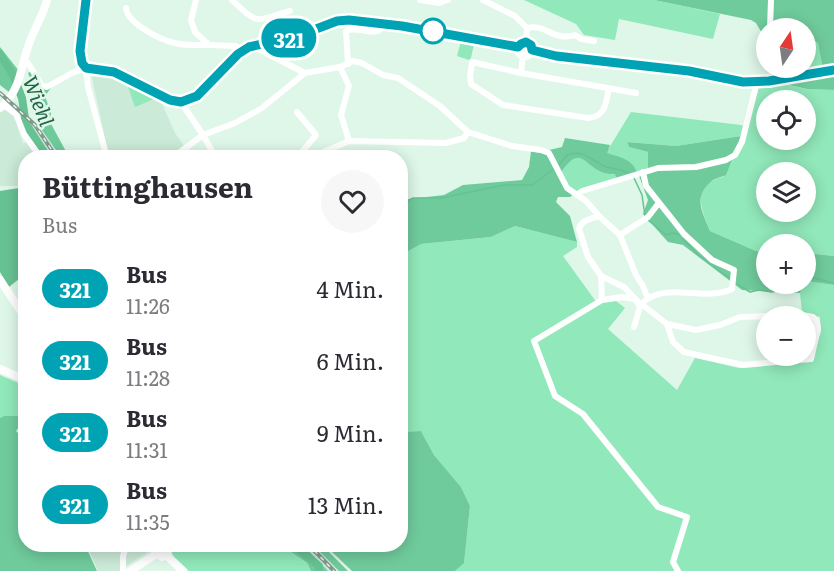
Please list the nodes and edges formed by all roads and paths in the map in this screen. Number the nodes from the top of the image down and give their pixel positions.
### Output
1 (47, 0) edge
2 (86, 0) edge
3 (196, 0) edge
4 (232, 0) edge
5 (420, 0) edge
6 (448, 0) edge
7 (483, 0) edge
8 (771, 0) edge
9 (126, 8) dead end
10 (290, 11) dead end
11 (771, 18) edge
12 (385, 24) junction
13 (527, 28) junction
14 (594, 41) dead end
15 (526, 42) junction
16 (209, 45) junction
17 (256, 45) junction
18 (518, 47) junction
19 (532, 50) junction
20 (242, 51) junction
21 (524, 55) junction
22 (24, 62) junction
23 (348, 64) junction
24 (86, 68) junction
25 (339, 68) junction
26 (834, 70) edge
27 (304, 73) junction
28 (521, 73) junction
29 (816, 73) edge
30 (784, 78) edge
31 (757, 82) junction
32 (609, 88) junction
33 (636, 93) dead end
34 (181, 102) junction
35 (2, 107) edge
36 (297, 112) dead end
37 (468, 132) junction
38 (202, 135) junction
39 (349, 141) junction
40 (35, 150) edge
41 (105, 150) edge
42 (182, 150) edge
43 (211, 150) edge
44 (304, 150) edge
45 (328, 150) edge
46 (643, 172) junction
47 (577, 195) junction
48 (658, 204) junction
49 (599, 216) junction
50 (620, 235) junction
51 (601, 276) junction
52 (0, 280) edge
53 (634, 299) junction
54 (602, 300) junction
55 (645, 302) junction
56 (18, 307) edge
57 (667, 324) junction
58 (634, 327) dead end
59 (0, 369) edge
60 (18, 377) edge
61 (124, 552) edge
62 (154, 552) edge
63 (166, 552) edge
64 (155, 555) junction
65 (166, 555) junction
66 (123, 571) edge
67 (130, 571) edge
68 (183, 571) edge
69 (678, 571) edge

1 - 22 main road
2 - 24 main road
3 - 16 street
4 - 10 street
5 - 6 street
7 - 13 street
8 - 11 street
9 - 16 street
12 - 17 main road
12 - 18 main road
12 - 23 street
13 - 14 street
13 - 15 street
15 - 18 main road
15 - 19 main road
16 - 20 street
17 - 20 main road
17 - 27 street
18 - 21 main road
19 - 21 main road
19 - 31 main road
20 - 34 main road
21 - 28 street
22 - 24 street
22 - 35 main road
23 - 25 street
23 - 37 street
24 - 34 main road
24 - 41 street
25 - 27 street
25 - 39 street
26 - 29 main road
27 - 38 street
28 - 32 street
28 - 32 street
30 - 31 main road
31 - 46 street
32 - 33 street
34 - 38 street
35 - 40 street
36 - 44 street
37 - 39 street
37 - 47 street
38 - 42 street
38 - 43 street
39 - 45 street
46 - 47 street
46 - 48 street
47 - 49 street
48 - 50 street
48 - 55 street
49 - 50 street
49 - 51 street
50 - 55 street
51 - 53 street
51 - 54 street
52 - 56 main road
53 - 54 street
53 - 55 street
53 - 58 street
54 - 69 street
55 - 57 street
57 - 57 street
59 - 60 main road
61 - 66 street
62 - 64 main road
63 - 65 main road
64 - 65 main road
64 - 67 main road
65 - 68 main road

